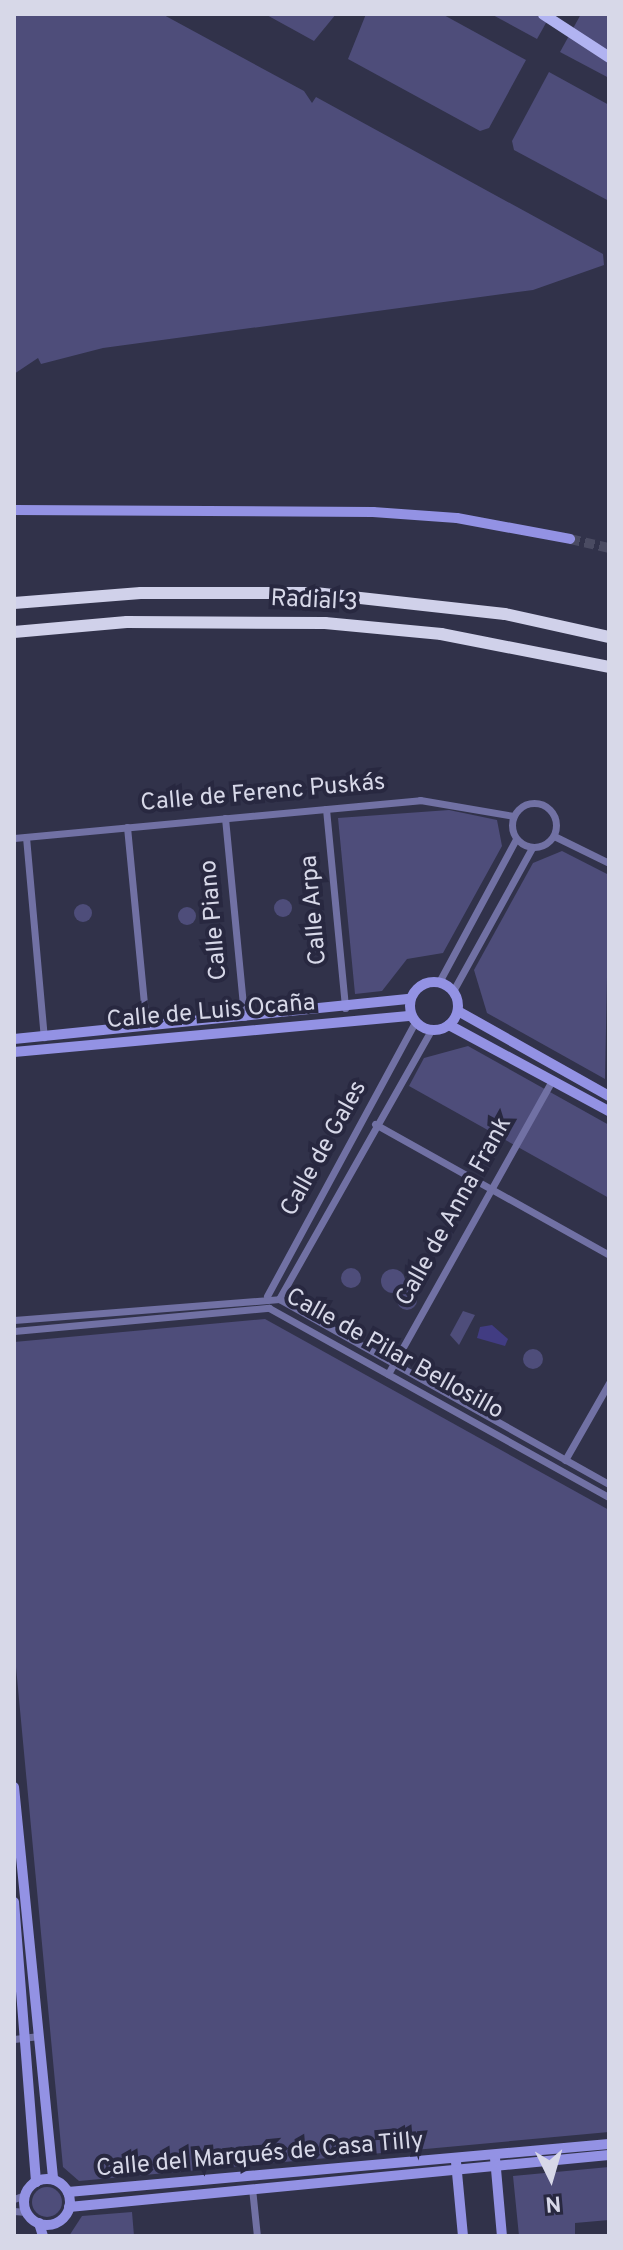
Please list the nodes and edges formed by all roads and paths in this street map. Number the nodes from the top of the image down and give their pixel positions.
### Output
1 (543, 14) edge
2 (609, 57) edge
3 (14, 510) edge
4 (570, 539) tunnel mouth
5 (14, 603) edge
6 (14, 632) edge
7 (609, 637) edge
8 (609, 667) edge
9 (326, 809) junction
10 (514, 816) junction
11 (225, 818) junction
12 (127, 827) junction
13 (554, 836) junction
14 (26, 837) junction
15 (14, 838) edge
16 (516, 839) junction
17 (532, 848) junction
18 (609, 863) edge
19 (439, 982) junction
20 (453, 991) junction
21 (410, 999) junction
22 (345, 1008) junction
23 (458, 1011) junction
24 (244, 1017) junction
25 (413, 1019) junction
26 (449, 1025) junction
27 (146, 1026) junction
28 (431, 1030) junction
29 (44, 1037) junction
30 (14, 1039) edge
31 (14, 1052) edge
32 (552, 1080) junction
33 (609, 1096) edge
34 (609, 1111) edge
35 (375, 1124) junction
36 (491, 1189) junction
37 (609, 1255) edge
38 (267, 1296) junction
39 (279, 1299) junction
40 (14, 1320) edge
41 (14, 1331) edge
42 (394, 1364) junction
43 (388, 1374) junction
44 (609, 1383) edge
45 (565, 1460) junction
46 (609, 1484) edge
47 (609, 1497) edge
48 (14, 1787) edge
49 (14, 1796) edge
50 (16, 1834) edge
51 (14, 1902) edge
52 (39, 2036) junction
53 (20, 2038) edge
54 (609, 2144) edge
55 (609, 2155) edge
56 (495, 2160) junction
57 (456, 2163) junction
58 (53, 2179) junction
59 (36, 2182) junction
60 (252, 2188) junction
61 (68, 2192) junction
62 (19, 2197) edge
63 (69, 2207) junction
64 (14, 2211) edge
65 (26, 2212) junction
66 (58, 2222) junction
67 (39, 2223) junction
68 (43, 2236) edge
69 (56, 2236) edge
70 (257, 2236) edge
71 (463, 2236) edge
72 (502, 2236) edge

1 - 2 main road
3 - 4 main road
5 - 7 highway, Radial 3
6 - 8 highway, Radial 3
9 - 10 street, Calle de Ferenc Puskás
9 - 11 street, Calle de Ferenc Puskás
9 - 22 street, Calle Arpa
10 - 13 street
10 - 16 street
11 - 12 street, Calle de Ferenc Puskás
11 - 24 street, Calle Piano
12 - 14 street, Calle de Ferenc Puskás
12 - 27 street
13 - 17 street
13 - 18 street
14 - 15 street, Calle de Ferenc Puskás
14 - 29 street
16 - 17 street
16 - 19 street
17 - 20 street
19 - 20 main road
19 - 21 main road
20 - 23 main road
21 - 22 main road, Calle de Luis Ocaña
21 - 25 main road
22 - 24 main road, Calle de Luis Ocaña
23 - 26 main road
23 - 33 main road
24 - 27 main road, Calle de Luis Ocaña
25 - 28 main road
25 - 31 main road, Calle de Luis Ocaña
25 - 38 street, Calle de Gales
26 - 28 main road
26 - 32 main road
27 - 29 main road, Calle de Luis Ocaña
28 - 35 street, Calle de Gales
29 - 30 main road, Calle de Luis Ocaña
32 - 34 main road
32 - 36 street, Calle de Anna Frank
35 - 36 street
35 - 39 street, Calle de Gales
36 - 37 street
36 - 42 street, Calle de Anna Frank
38 - 39 street, Calle de Pilar Bellosillo
38 - 40 street, Calle de Pilar Bellosillo
39 - 42 street, Calle de Pilar Bellosillo
41 - 43 street, Calle de Pilar Bellosillo
42 - 43 street, Calle de Anna Frank
42 - 45 street, Calle de Pilar Bellosillo
43 - 47 street, Calle de Pilar Bellosillo
44 - 45 street
45 - 46 street, Calle de Pilar Bellosillo
48 - 49 main road
49 - 50 main road
50 - 52 main road
51 - 53 main road
52 - 53 street
52 - 58 main road
53 - 59 main road
54 - 56 main road
55 - 56 main road
56 - 57 main road
56 - 72 main road
57 - 60 main road, Calle del Marqués de Casa Tilly
57 - 61 main road, Calle del Marqués de Casa Tilly
57 - 71 main road
58 - 59 main road
58 - 61 main road
59 - 62 main road
60 - 63 main road, Calle del Marqués de Casa Tilly
60 - 70 street
61 - 63 main road
62 - 65 main road
63 - 66 main road
64 - 65 street
65 - 67 main road
66 - 67 main road
66 - 69 main road
67 - 68 main road

